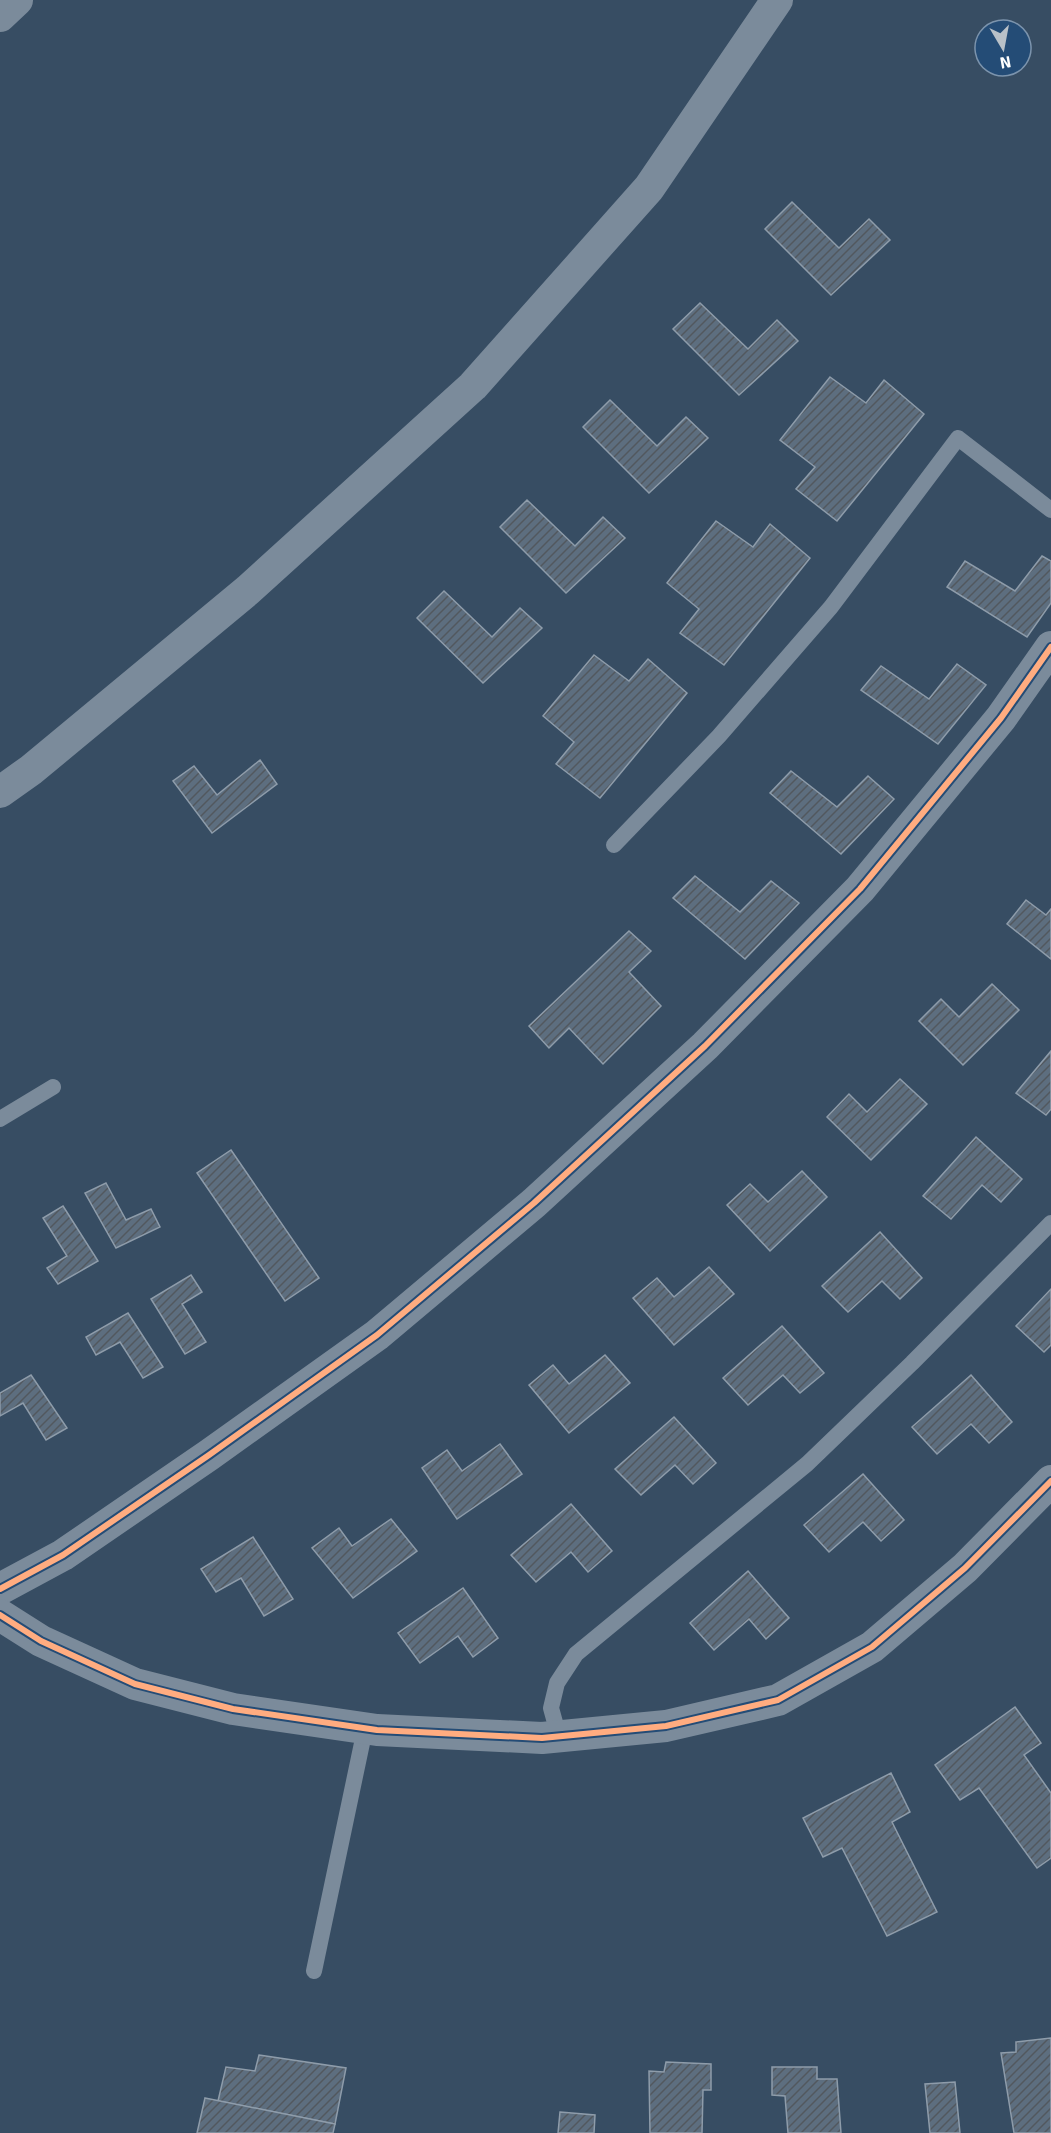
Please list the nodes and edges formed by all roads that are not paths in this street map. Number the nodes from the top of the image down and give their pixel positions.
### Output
1 (17, 0) edge
2 (777, 0) edge
3 (0, 16) edge
4 (1051, 510) edge
5 (1051, 647) edge
6 (0, 792) edge
7 (614, 845) dead end
8 (53, 1087) dead end
9 (0, 1119) edge
10 (1051, 1223) edge
11 (1051, 1481) edge
12 (0, 1589) edge
13 (0, 1615) edge
14 (365, 1729) junction
15 (559, 1737) junction
16 (314, 1971) dead end

1 - 3 street
2 - 6 street
4 - 7 lane
5 - 12 street
8 - 9 lane
10 - 15 lane
11 - 15 street
13 - 14 street
14 - 15 street
14 - 16 lane

